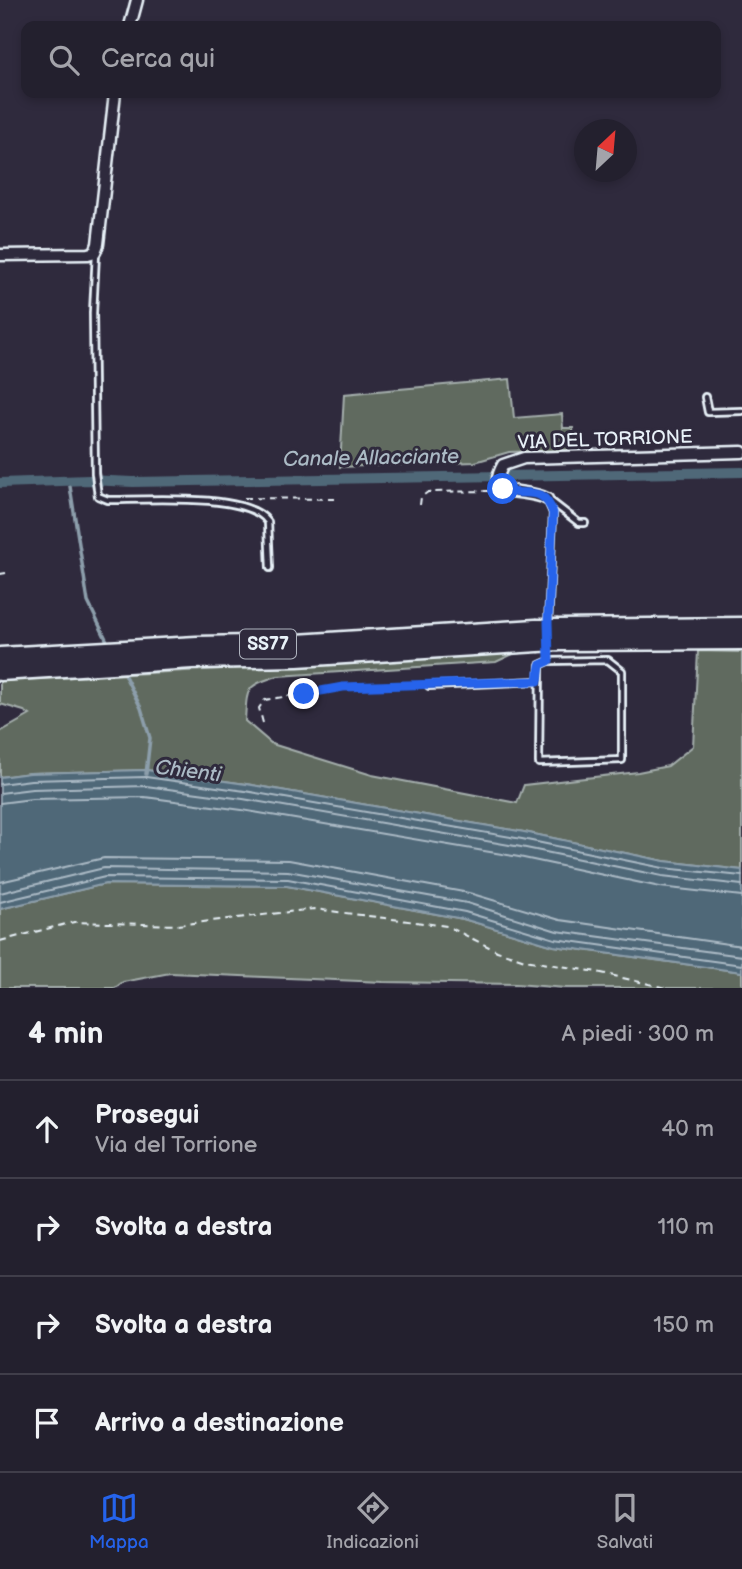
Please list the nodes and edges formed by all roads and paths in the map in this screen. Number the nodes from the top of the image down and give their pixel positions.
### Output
1 (137, 0) edge
2 (131, 21) edge
3 (114, 98) edge
4 (95, 252) junction
5 (0, 255) edge
6 (705, 397) dead end
7 (742, 411) edge
8 (742, 452) edge
9 (501, 487) junction
10 (338, 499) dead end
11 (547, 499) junction
12 (230, 503) junction
13 (420, 505) dead end
14 (585, 523) dead end
15 (270, 569) dead end
16 (6, 573) dead end
17 (0, 574) edge
18 (742, 627) edge
19 (559, 635) junction
20 (537, 636) junction
21 (742, 640) edge
22 (0, 657) edge
23 (549, 661) junction
24 (0, 671) edge
25 (538, 681) junction
26 (429, 685) joint
27 (263, 723) dead end
28 (0, 941) edge
29 (666, 988) edge

1 - 2 street
3 - 4 street
4 - 5 street
4 - 12 lane
6 - 7 lane
8 - 9 street, VIA DEL TORRIONE
9 - 11 street
9 - 13 path
10 - 12 path
11 - 14 lane
11 - 23 lane
12 - 15 lane
16 - 17 path
18 - 19 highway, SS77
19 - 20 highway, SS77, bridge
19 - 21 highway, SS77
20 - 22 highway, SS77
20 - 24 highway, SS77
23 - 25 lane
23 - 25 lane
25 - 26 lane
26 - 27 path
28 - 29 path

